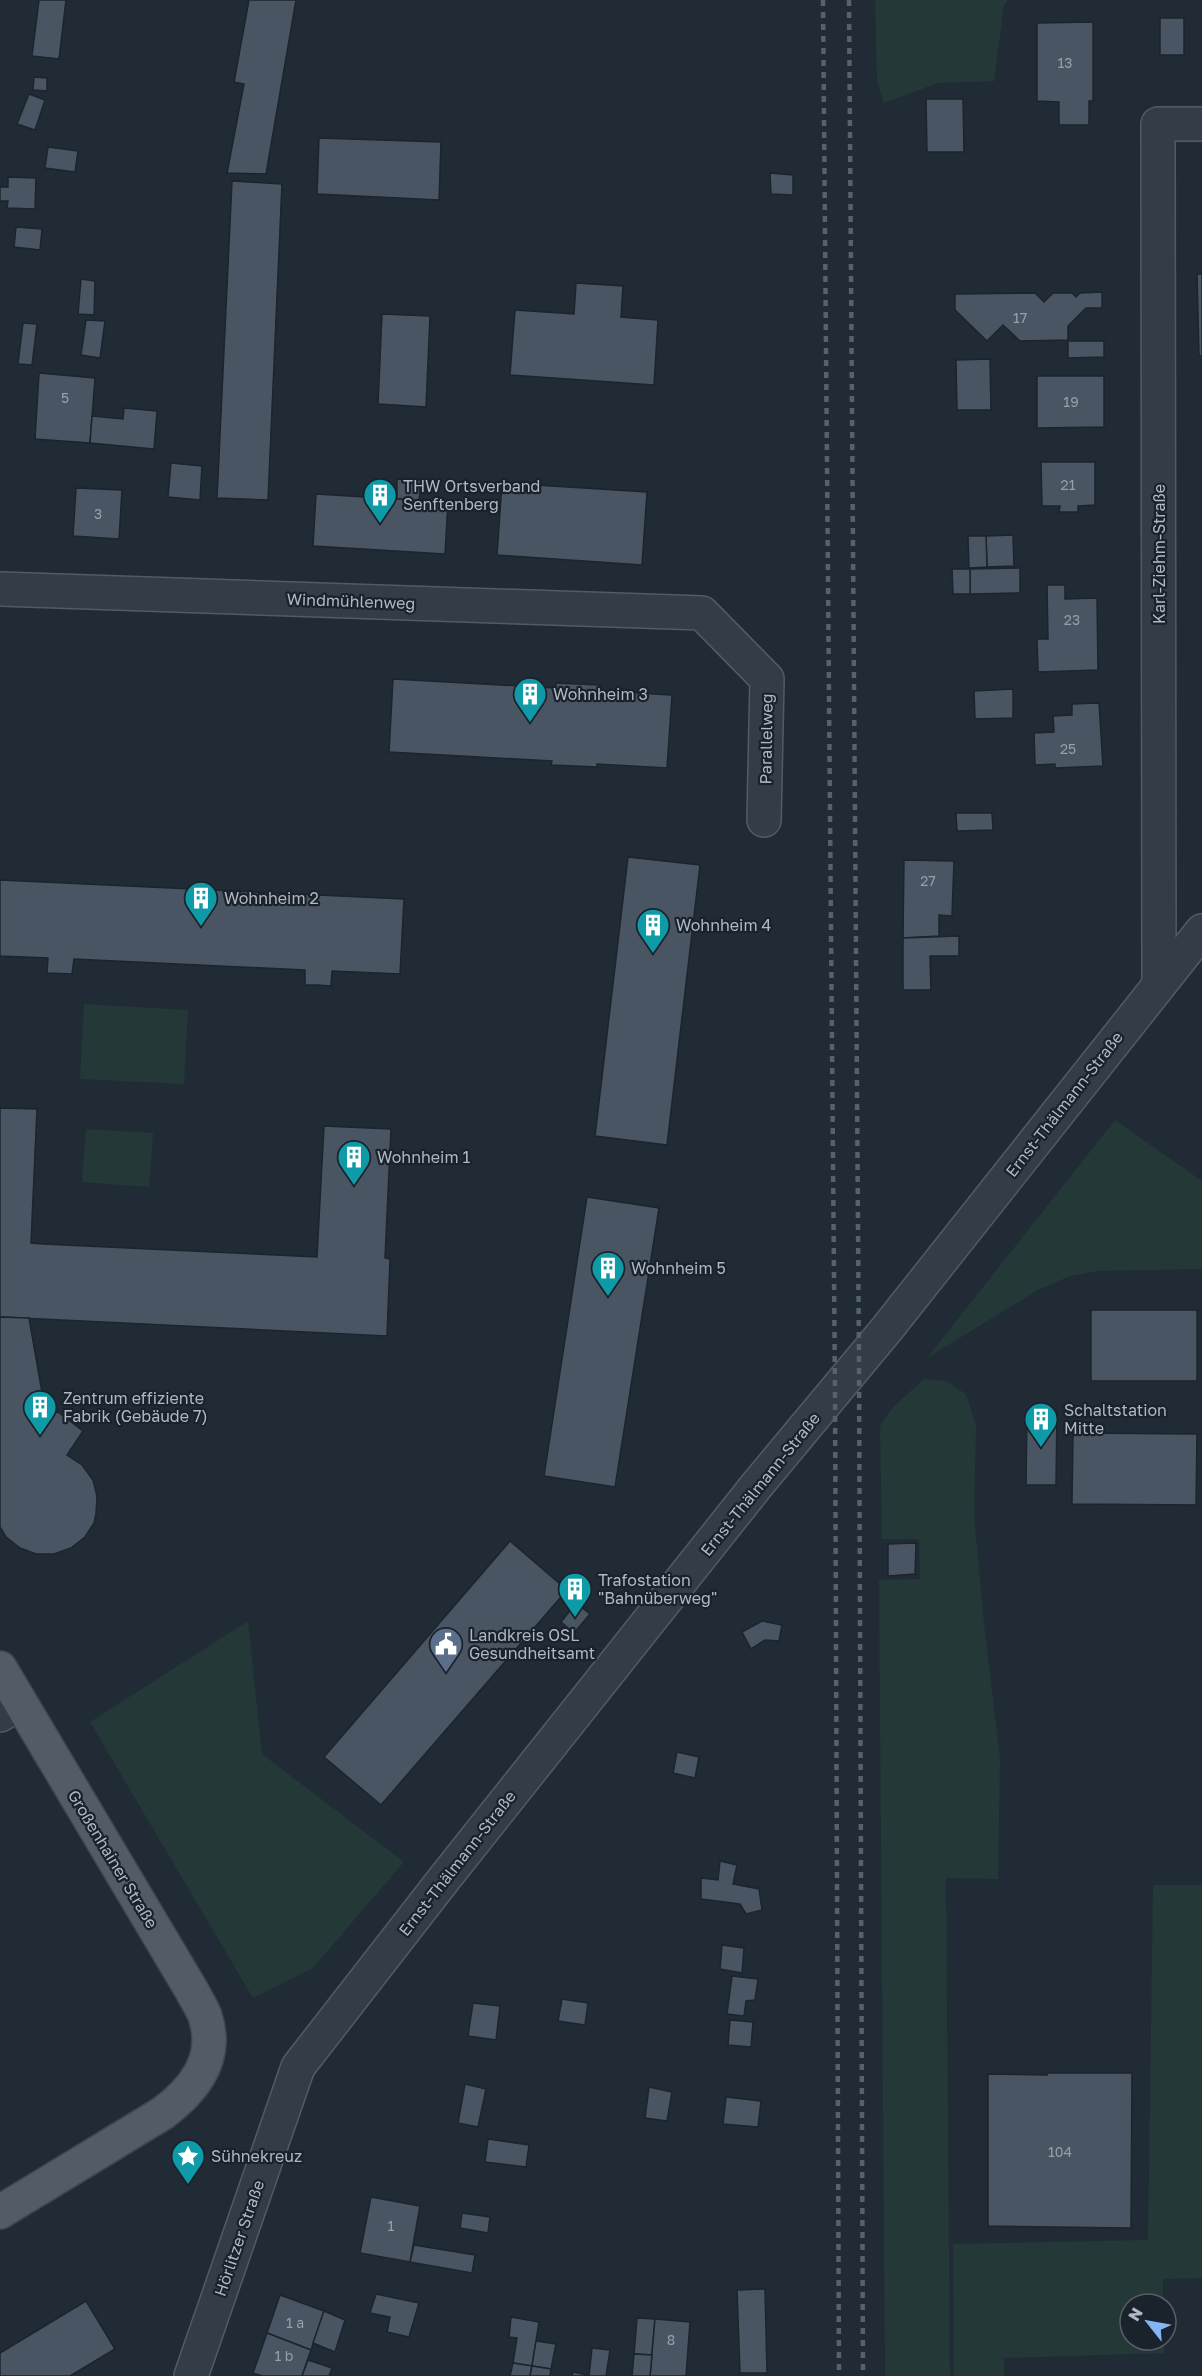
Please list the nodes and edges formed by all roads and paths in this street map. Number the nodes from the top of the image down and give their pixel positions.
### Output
1 (1202, 124) edge
2 (0, 589) edge
3 (702, 613) joint
4 (764, 820) dead end
5 (1202, 931) edge
6 (1159, 984) junction
7 (0, 1668) edge
8 (10, 1709) edge
9 (298, 2067) joint
10 (0, 2212) edge
11 (191, 2376) edge

1 - 6 street, Karl-Ziehm-Straße
2 - 3 street, Windmühlenweg
3 - 4 street, Parallelweg
5 - 6 street, Ernst-Thälmann-Straße
6 - 9 street, Ernst-Thälmann-Straße
7 - 8 main road, Großenhainer Straße
8 - 10 main road, Großenhainer Straße
9 - 11 street, Hörlitzer Straße

